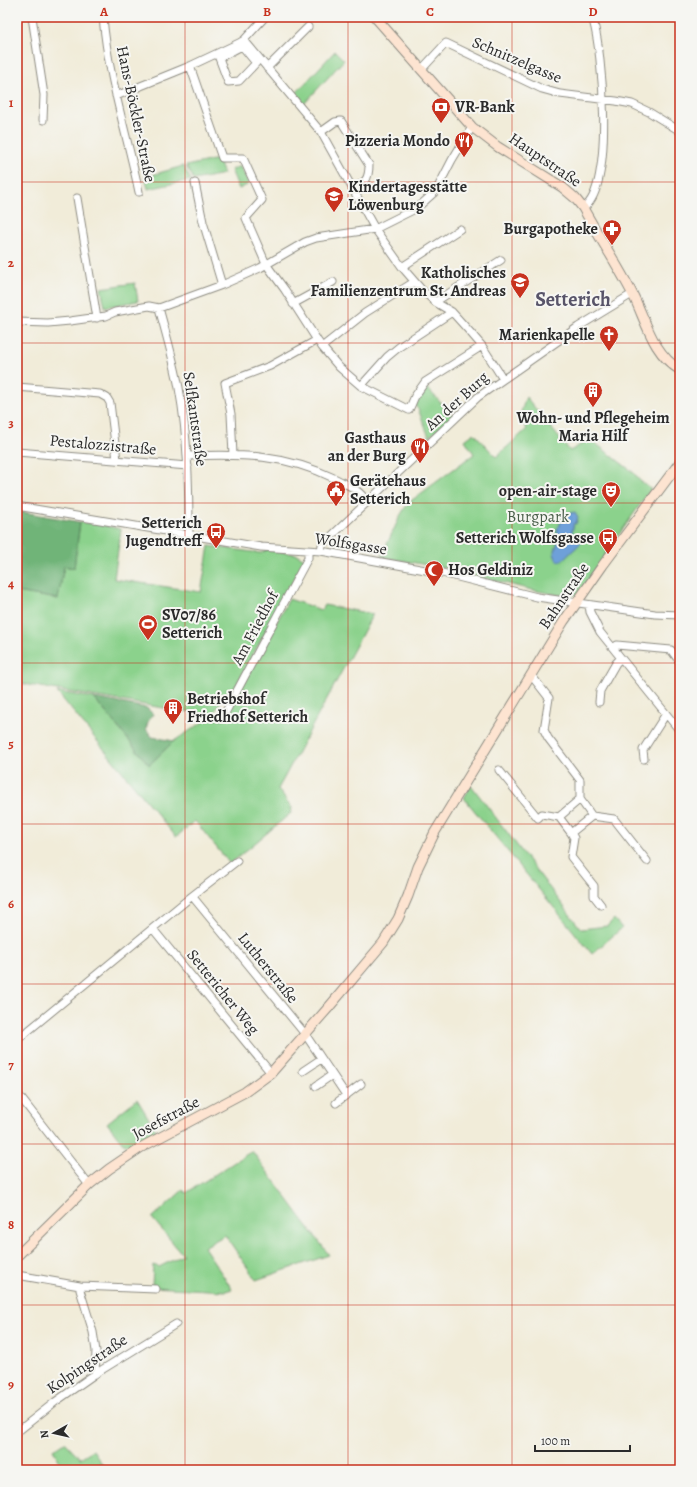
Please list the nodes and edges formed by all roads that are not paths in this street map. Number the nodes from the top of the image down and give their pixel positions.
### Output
1 (32, 17) edge
2 (103, 17) edge
3 (265, 17) edge
4 (375, 17) edge
5 (592, 17) edge
6 (308, 27) dead end
7 (244, 40) junction
8 (219, 58) joint
9 (190, 66) junction
10 (267, 68) junction
11 (421, 70) junction
12 (116, 96) junction
13 (603, 100) junction
14 (43, 120) dead end
15 (472, 127) junction
16 (680, 131) edge
17 (321, 132) junction
18 (195, 183) dead end
19 (353, 190) junction
20 (139, 192) dead end
21 (77, 198) dead end
22 (583, 208) junction
23 (375, 229) junction
24 (460, 229) dead end
25 (501, 260) dead end
26 (266, 264) junction
27 (402, 267) junction
28 (333, 282) dead end
29 (414, 282) junction
30 (222, 285) junction
31 (632, 294) junction
32 (435, 302) junction
33 (293, 304) junction
34 (159, 308) junction
35 (452, 312) junction
36 (97, 318) junction
37 (17, 322) edge
38 (317, 340) junction
39 (482, 346) junction
40 (322, 347) junction
41 (680, 370) edge
42 (503, 379) junction
43 (361, 386) junction
44 (17, 387) edge
45 (17, 452) edge
46 (233, 455) junction
47 (187, 456) junction
48 (117, 460) junction
49 (680, 462) edge
50 (188, 466) junction
51 (367, 502) junction
52 (17, 506) edge
53 (189, 535) junction
54 (308, 551) junction
55 (321, 551) junction
56 (576, 603) junction
57 (589, 605) junction
58 (680, 615) edge
59 (613, 648) junction
60 (621, 658) junction
61 (680, 662) edge
62 (531, 675) junction
63 (599, 702) dead end
64 (666, 714) junction
65 (223, 717) dead end
66 (680, 731) edge
67 (644, 759) dead end
68 (499, 770) dead end
69 (580, 799) junction
70 (592, 816) junction
71 (558, 817) junction
72 (571, 833) junction
73 (236, 861) dead end
74 (648, 861) dead end
75 (192, 896) junction
76 (601, 905) dead end
77 (153, 928) junction
78 (329, 1007) joint
79 (305, 1034) junction
80 (17, 1040) edge
81 (321, 1058) junction
82 (304, 1071) dead end
83 (271, 1073) junction
84 (332, 1075) junction
85 (361, 1084) dead end
86 (316, 1086) dead end
87 (17, 1093) edge
88 (346, 1095) junction
89 (336, 1102) dead end
90 (89, 1185) junction
91 (17, 1256) edge
92 (17, 1275) edge
93 (80, 1286) junction
94 (156, 1289) dead end
95 (176, 1324) dead end
96 (95, 1374) junction
97 (17, 1432) edge

1 - 14 street
2 - 12 street, Hans-Böckler-Straße
3 - 7 street
4 - 11 street, Hauptstraße
5 - 13 street
6 - 10 street
7 - 9 street
7 - 10 street
8 - 8 street
9 - 12 street
9 - 26 street
10 - 17 street
11 - 13 street, Schnitzelgasse
11 - 15 street, Hauptstraße
12 - 20 street, Hans-Böckler-Straße
13 - 16 street, Schnitzelgasse
13 - 22 street
15 - 22 street, Hauptstraße
15 - 23 street
17 - 19 street
17 - 19 street
18 - 30 street
19 - 23 street
21 - 36 street
22 - 31 street, Hauptstraße
23 - 26 street
23 - 27 street
24 - 27 street
25 - 32 street
26 - 30 street
26 - 33 street
27 - 29 street
28 - 33 street
29 - 32 street
29 - 40 street
30 - 34 street
31 - 41 street, Hauptstraße
31 - 42 street, An der Burg
32 - 35 street
33 - 38 street
34 - 36 street
34 - 47 street, Selfkantstraße
35 - 39 street
35 - 43 street
36 - 37 street
38 - 40 street
38 - 46 street
39 - 42 street
39 - 43 street
40 - 43 street
42 - 51 street, An der Burg
44 - 48 street
45 - 48 street, Pestalozzistraße
46 - 47 street
46 - 51 street
47 - 50 street, Selfkantstraße
48 - 50 street, Pestalozzistraße
49 - 56 street, Bahnstraße
50 - 53 street, Selfkantstraße
51 - 55 street, An der Burg
52 - 53 street, Wolfsgasse
53 - 54 street, Wolfsgasse
54 - 55 street, Wolfsgasse
54 - 65 street, Am Friedhof
55 - 56 street, Wolfsgasse
56 - 57 street, Wolfsgasse
56 - 62 street, Bahnstraße
57 - 58 street, Wolfsgasse
57 - 59 street
59 - 60 street
59 - 61 street
60 - 63 street
60 - 64 street
62 - 69 street
62 - 78 street, Bahnstraße
64 - 66 street
64 - 67 street
68 - 71 street
69 - 70 street
69 - 71 street
70 - 72 street
70 - 74 street
71 - 72 street
72 - 76 street
73 - 75 street
75 - 77 street
75 - 79 street, Lutherstraße
77 - 80 street
77 - 83 street, Settericher Weg
78 - 79 street, Josefstraße
79 - 81 street, Lutherstraße
79 - 83 street, Josefstraße
81 - 82 street
81 - 84 street, Lutherstraße
83 - 90 street, Josefstraße
84 - 86 street
84 - 88 street, Lutherstraße
85 - 88 street
87 - 90 street
88 - 89 street
90 - 91 street, Josefstraße
92 - 93 street
93 - 94 street
93 - 96 street
95 - 96 street, Kolpingstraße
96 - 97 street, Kolpingstraße

